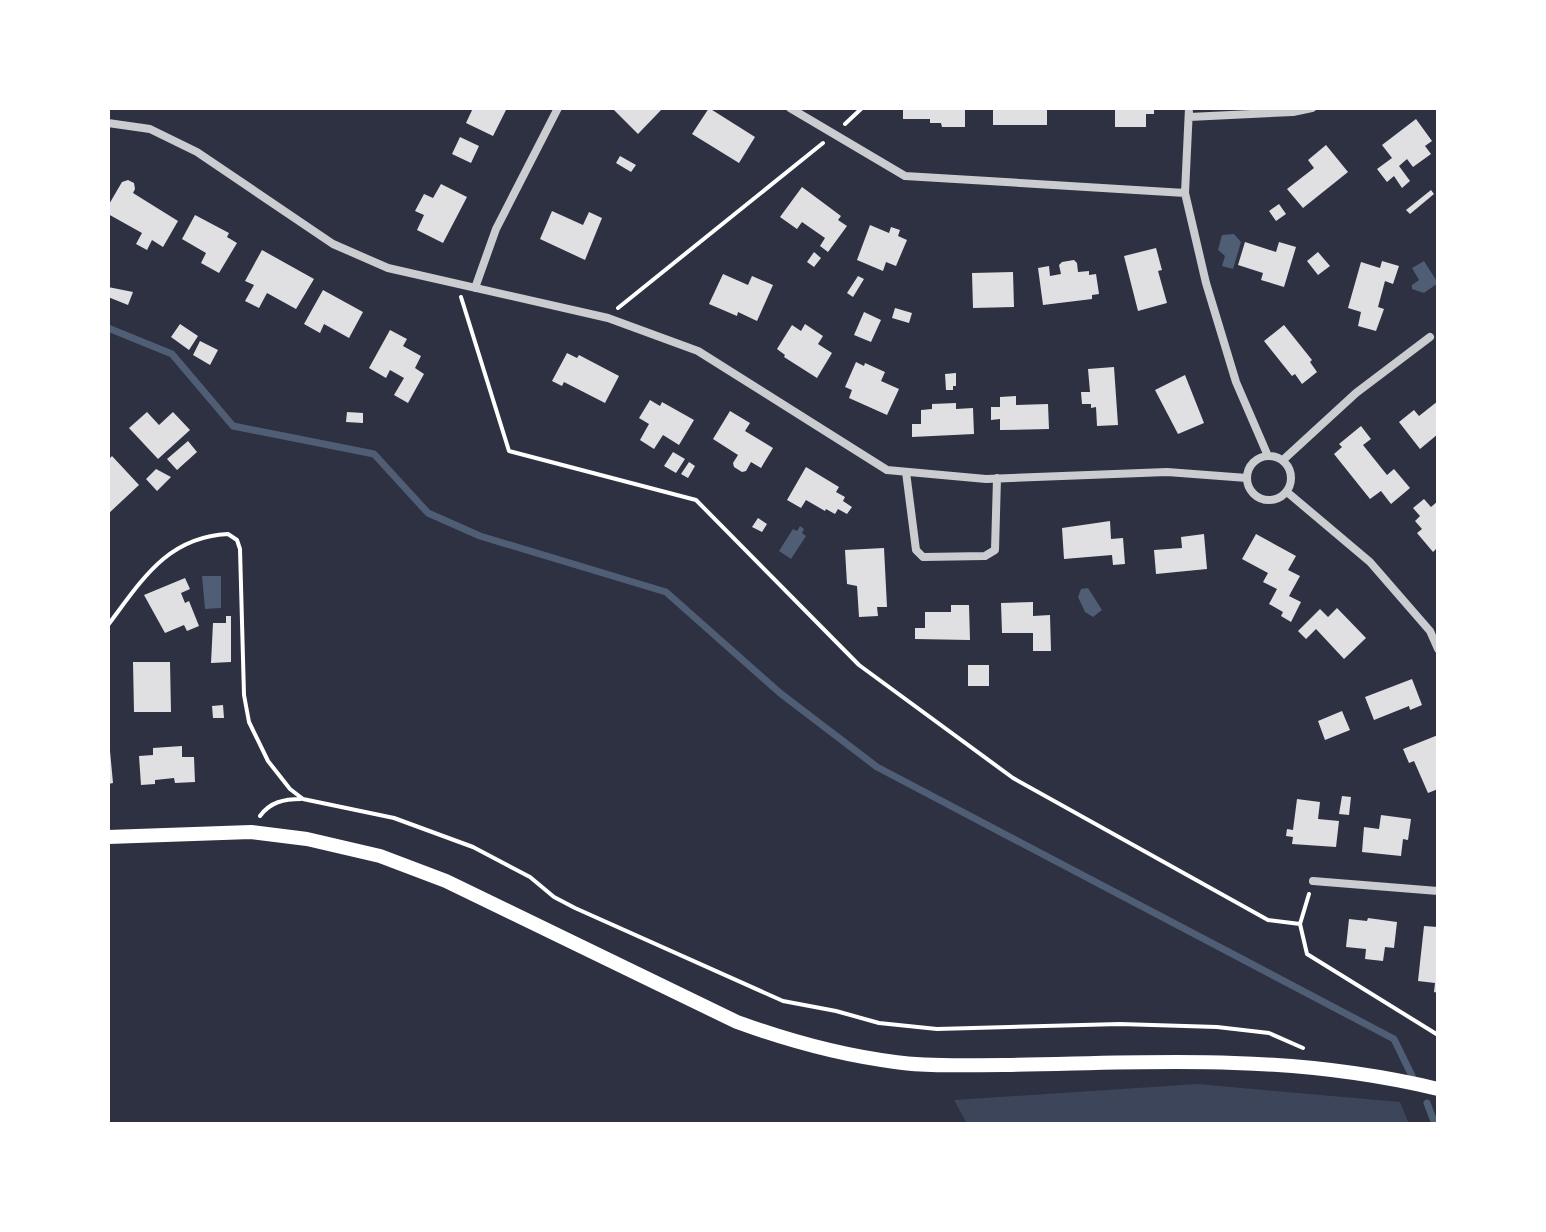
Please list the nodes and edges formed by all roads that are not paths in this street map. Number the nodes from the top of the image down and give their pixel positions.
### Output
1 (558, 108) edge
2 (790, 108) edge
3 (1312, 108) edge
4 (1189, 112) edge
5 (108, 123) edge
6 (1185, 193) junction
7 (475, 288) junction
8 (1430, 337) dead end
9 (1268, 456) junction
10 (1283, 460) junction
11 (906, 472) junction
12 (997, 478) junction
13 (1247, 478) junction
14 (1287, 492) junction
15 (1438, 649) edge
16 (108, 837) edge
17 (1313, 881) road end
18 (1438, 891) edge
19 (1438, 1089) edge

1 - 7 street
2 - 6 street
3 - 4 street
4 - 6 street
5 - 7 street
6 - 9 street
7 - 11 street
8 - 10 street
9 - 10 street
9 - 13 street
10 - 14 street
11 - 12 street
11 - 12 street
12 - 13 street
13 - 14 street
14 - 15 street
16 - 19 main road
17 - 18 street

